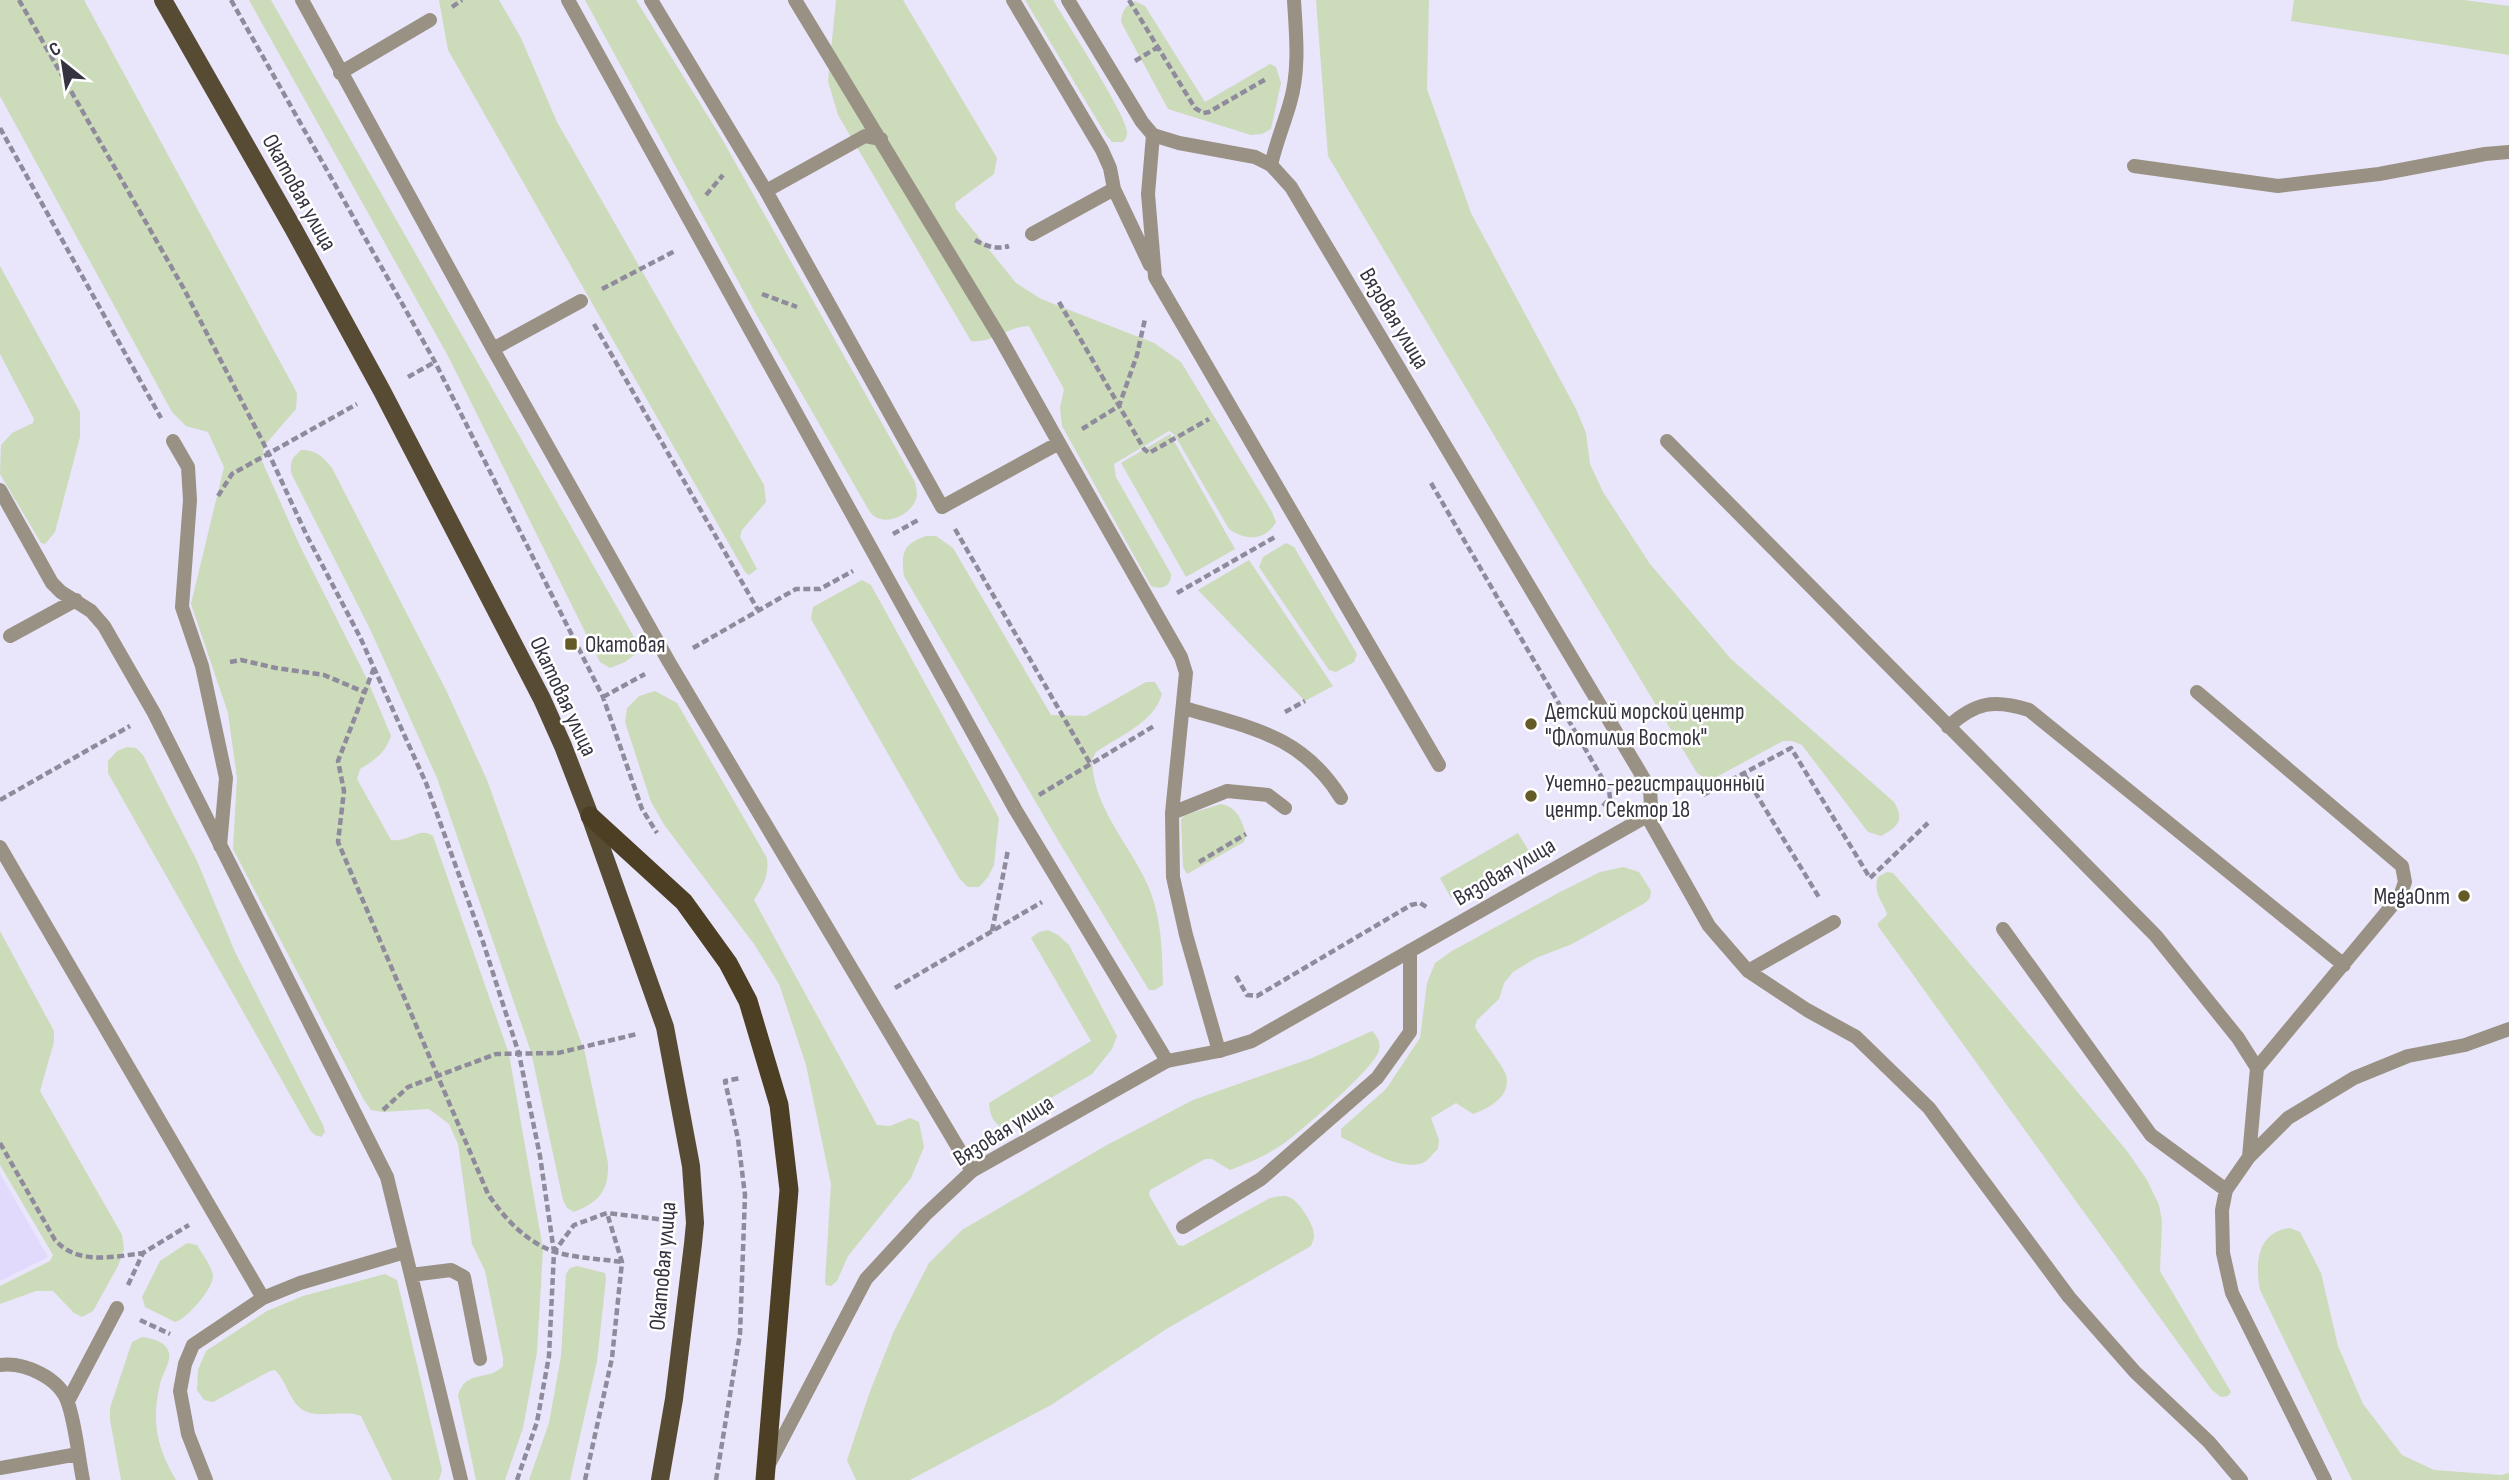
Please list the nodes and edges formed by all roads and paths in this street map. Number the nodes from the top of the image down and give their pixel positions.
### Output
1 (19, 0) edge
2 (163, 0) edge
3 (231, 0) edge
4 (302, 0) edge
5 (462, 0) edge
6 (568, 0) edge
7 (651, 0) edge
8 (795, 0) edge
9 (1013, 0) edge
10 (1068, 0) edge
11 (1129, 0) edge
12 (1294, 0) edge
13 (450, 8) dead end
14 (430, 20) dead end
15 (1297, 61) junction
16 (340, 73) junction
17 (0, 128) edge
18 (1153, 135) junction
19 (881, 139) junction
20 (2509, 152) edge
21 (1271, 165) junction
22 (2134, 166) dead end
23 (1114, 189) junction
24 (766, 191) junction
25 (1032, 234) dead end
26 (701, 237) junction
27 (1155, 277) junction
28 (725, 281) junction
29 (581, 301) junction
30 (1059, 302) dead end
31 (840, 324) junction
32 (493, 349) junction
33 (1119, 406) junction
34 (1231, 407) junction
35 (321, 425) dead end
36 (173, 440) joint
37 (1667, 442) dead end
38 (1059, 443) junction
39 (270, 454) junction
40 (232, 474) dead end
41 (1428, 477) dead end
42 (0, 491) edge
43 (942, 507) junction
44 (1297, 524) junction
45 (870, 546) junction
46 (1187, 587) dead end
47 (76, 600) junction
48 (758, 610) junction
49 (9, 636) dead end
50 (669, 662) junction
51 (202, 666) junction
52 (374, 668) junction
53 (364, 692) junction
54 (2197, 692) dead end
55 (603, 697) junction
56 (1184, 708) junction
57 (154, 713) junction
58 (1948, 727) junction
59 (1091, 765) junction
60 (1440, 765) dead end
61 (1744, 774) junction
62 (1703, 795) dead end
63 (1341, 798) dead end
64 (0, 800) edge
65 (1285, 808) dead end
66 (1015, 809) junction
67 (1595, 810) dead end
68 (1172, 813) junction
69 (590, 816) junction
70 (1647, 816) junction
71 (1928, 823) dead end
72 (1246, 834) dead end
73 (665, 843) dead end
74 (0, 847) edge
75 (220, 847) junction
76 (1173, 877) junction
77 (1063, 889) junction
78 (1834, 922) joint
79 (2003, 929) dead end
80 (992, 931) junction
81 (1443, 932) junction
82 (1410, 951) junction
83 (2344, 965) junction
84 (1748, 971) junction
85 (1236, 976) dead end
86 (873, 1002) junction
87 (665, 1027) junction
88 (2509, 1029) edge
89 (1219, 1051) junction
90 (519, 1054) junction
91 (1167, 1061) junction
92 (2257, 1068) junction
93 (436, 1076) junction
94 (744, 1078) dead end
95 (408, 1087) dead end
96 (0, 1143) edge
97 (2249, 1157) junction
98 (972, 1171) junction
99 (2226, 1190) junction
100 (607, 1213) junction
101 (192, 1223) dead end
102 (695, 1223) junction
103 (1183, 1227) dead end
104 (405, 1252) junction
105 (554, 1252) junction
106 (143, 1253) junction
107 (622, 1262) junction
108 (133, 1275) dead end
109 (411, 1275) junction
110 (263, 1298) junction
111 (117, 1308) dead end
112 (134, 1317) dead end
113 (193, 1345) junction
114 (480, 1359) dead end
115 (0, 1365) edge
116 (68, 1401) junction
117 (78, 1454) junction
118 (0, 1468) edge
119 (766, 1475) edge
120 (83, 1480) edge
121 (206, 1480) edge
122 (461, 1480) edge
123 (517, 1480) edge
124 (585, 1480) edge
125 (660, 1480) edge
126 (716, 1480) edge
127 (2241, 1480) edge
128 (2325, 1480) edge

1 - 39 path
2 - 69 main road, Окатовая улица
3 - 55 path
4 - 16 street
5 - 13 path
6 - 26 street
7 - 24 street
8 - 19 street
9 - 23 street
10 - 18 street
11 - 15 path
12 - 15 street
14 - 16 street
15 - 21 street
16 - 32 street
17 - 36 path
18 - 21 street
18 - 27 street
19 - 24 street
19 - 38 street
20 - 22 street
21 - 70 street, Вязовая улица
23 - 25 street
23 - 27 street
24 - 31 street
26 - 28 street
26 - 29 path
27 - 33 path
27 - 34 street
28 - 31 path
28 - 45 street
29 - 32 street
29 - 48 path
30 - 33 path
31 - 43 street
32 - 50 street
33 - 34 path
33 - 38 path
34 - 44 street
35 - 39 path
36 - 51 street
37 - 58 street
38 - 43 street
38 - 56 street
39 - 40 path
39 - 52 path
41 - 67 path
42 - 47 street
43 - 45 path
43 - 59 path
44 - 46 path
44 - 60 street
45 - 48 path
45 - 66 street
47 - 49 street
47 - 57 street
48 - 50 path
50 - 55 path
50 - 86 street
51 - 53 path
51 - 75 street
52 - 53 path
52 - 90 path
53 - 93 path
54 - 83 street
55 - 73 path
56 - 59 path
56 - 63 street
56 - 68 street
57 - 64 path
57 - 75 street
58 - 83 street
58 - 92 street
59 - 66 path
61 - 62 path
61 - 71 path
61 - 78 path
65 - 68 street
66 - 77 street
66 - 80 path
68 - 76 street
69 - 87 main road, Окатовая улица
69 - 119 highway
70 - 81 street, Вязовая улица
70 - 84 street
72 - 76 path
74 - 110 street
75 - 104 street
76 - 89 street
77 - 80 path
77 - 91 street
78 - 84 street
79 - 99 street
80 - 86 path
81 - 82 street, Вязовая улица
81 - 85 path
82 - 89 street, Вязовая улица
82 - 103 street
83 - 92 street
84 - 127 street
86 - 98 street
87 - 90 path
87 - 102 main road, Окатовая улица
88 - 97 street
89 - 91 street, Вязовая улица
90 - 93 path
90 - 105 path
91 - 98 street, Вязовая улица
92 - 97 street
93 - 95 path
93 - 105 path
94 - 126 path
96 - 106 path
97 - 99 street
98 - 119 street, Вязовая улица
99 - 128 street
100 - 102 path
100 - 105 path
100 - 107 path
101 - 106 path
102 - 125 main road, Окатовая улица
104 - 109 street
104 - 110 street
105 - 107 path
105 - 123 path
106 - 108 path
107 - 124 path
109 - 114 street
109 - 122 street
110 - 113 street
111 - 116 street
112 - 113 path
113 - 121 street
115 - 116 street
116 - 117 street
117 - 118 street
117 - 120 street

